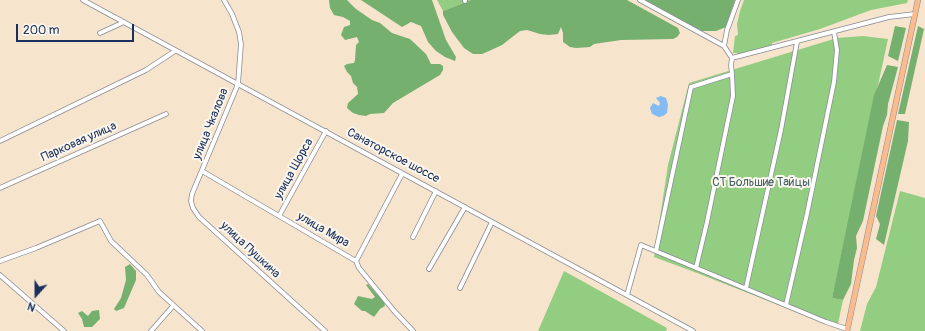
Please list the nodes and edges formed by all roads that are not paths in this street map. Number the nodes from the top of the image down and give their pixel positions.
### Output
1 (83, 0) edge
2 (224, 0) edge
3 (640, 0) edge
4 (738, 0) edge
5 (918, 0) edge
6 (915, 14) junction
7 (124, 22) junction
8 (834, 32) junction
9 (100, 34) dead end
10 (797, 42) junction
11 (724, 46) junction
12 (175, 51) junction
13 (732, 58) junction
14 (732, 74) junction
15 (238, 84) junction
16 (166, 114) dead end
17 (326, 131) junction
18 (0, 141) edge
19 (202, 170) junction
20 (402, 174) junction
21 (0, 188) edge
22 (436, 191) junction
23 (465, 207) junction
24 (279, 216) junction
25 (492, 222) junction
26 (413, 237) dead end
27 (656, 251) junction
28 (356, 261) junction
29 (0, 262) edge
30 (696, 268) junction
31 (429, 269) dead end
32 (0, 275) edge
33 (460, 288) dead end
34 (746, 288) junction
35 (627, 295) junction
36 (786, 305) junction
37 (173, 306) junction
38 (684, 329) edge
39 (847, 330) edge
40 (64, 331) edge
41 (151, 331) edge
42 (202, 331) edge
43 (325, 331) edge
44 (413, 331) edge
45 (693, 331) edge

1 - 7 street, Санаторское шоссе
2 - 15 street, улица Чкалова
3 - 11 street
4 - 11 street
5 - 6 main road
6 - 8 street
6 - 39 main road
7 - 9 street
7 - 12 street, Санаторское шоссе
8 - 10 street
8 - 36 street
10 - 13 street
10 - 34 street
11 - 13 street
12 - 15 street, Санаторское шоссе
12 - 18 street
13 - 14 street
14 - 27 street
14 - 30 street
15 - 17 street, Санаторское шоссе
15 - 19 street, улица Чкалова
16 - 21 street, Парковая улица
17 - 20 street, Санаторское шоссе
17 - 24 street, улица Щорса
19 - 24 street, улица Мира
19 - 43 street, улица Пушкина
20 - 22 street, Санаторское шоссе
20 - 28 street
22 - 23 street, Санаторское шоссе
22 - 26 street
23 - 25 street, Санаторское шоссе
23 - 31 street
24 - 28 street, улица Мира
25 - 33 street
25 - 35 street, Санаторское шоссе
27 - 30 street
27 - 35 street
28 - 44 street, улица Мира
29 - 37 street
30 - 34 street
32 - 40 street
34 - 36 street
35 - 38 street, Санаторское шоссе
36 - 39 street
37 - 41 street
37 - 42 street
38 - 45 street, Санаторское шоссе

